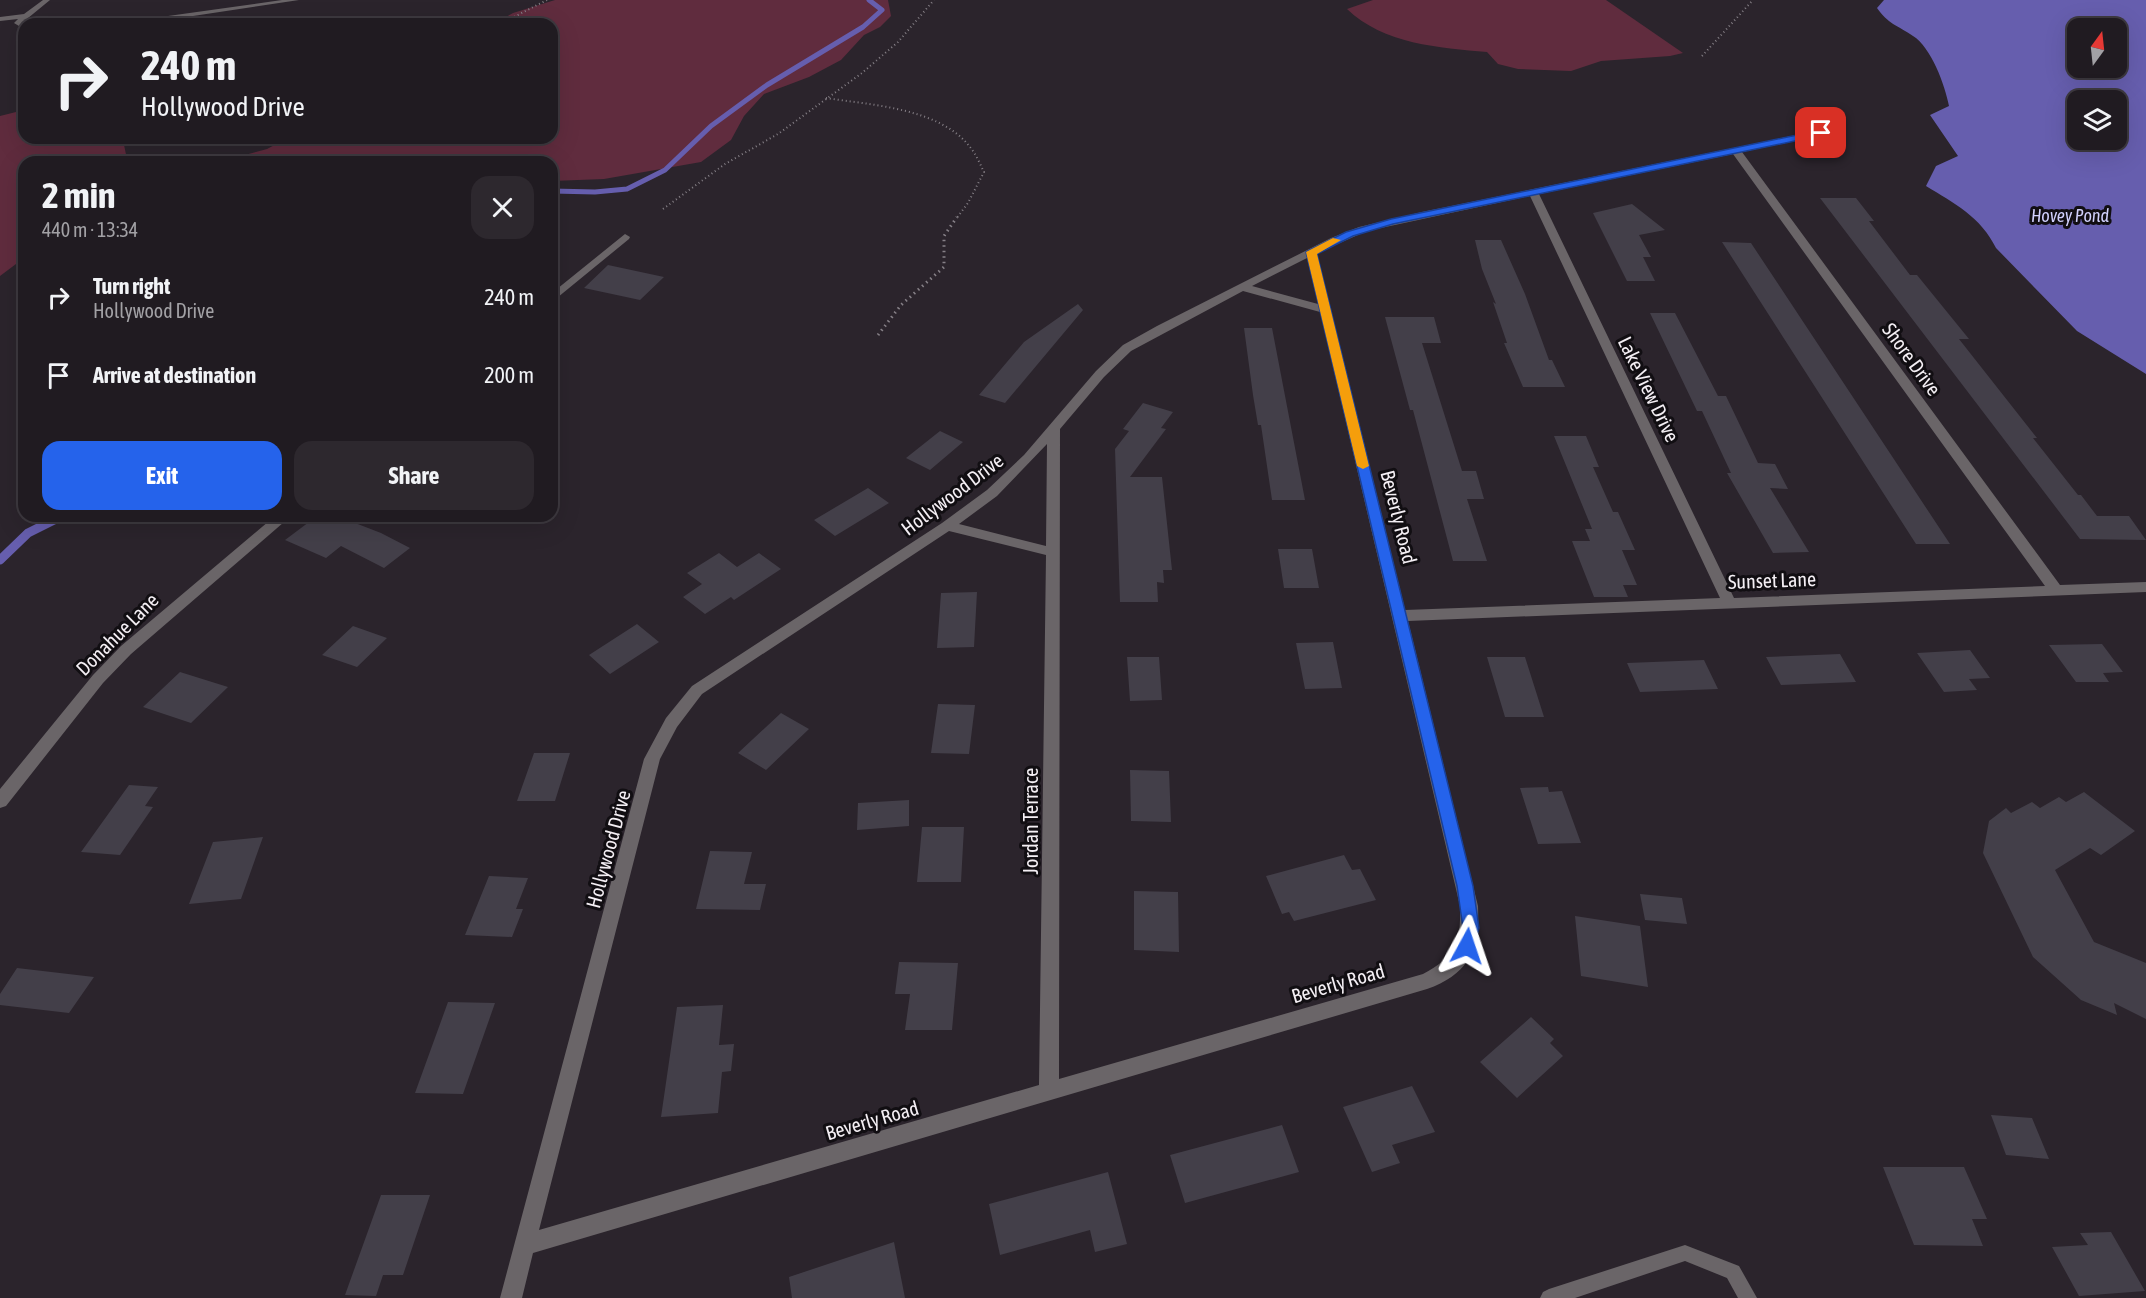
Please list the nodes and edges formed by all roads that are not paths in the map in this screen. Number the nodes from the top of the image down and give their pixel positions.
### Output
1 (47, 0) edge
2 (296, 0) edge
3 (23, 16) joint
4 (168, 18) edge
5 (0, 19) edge
6 (1821, 133) dead end
7 (1736, 151) junction
8 (1533, 192) junction
9 (625, 237) dead end
10 (1311, 252) junction
11 (1242, 287) junction
12 (558, 293) edge
13 (1325, 310) junction
14 (1054, 430) junction
15 (277, 522) edge
16 (947, 526) junction
17 (1052, 552) junction
18 (2146, 587) edge
19 (2056, 591) junction
20 (1729, 603) junction
21 (1400, 616) junction
22 (0, 801) edge
23 (1049, 1091) junction
24 (525, 1245) junction
25 (511, 1298) edge
26 (1549, 1298) edge
27 (1748, 1298) edge

1 - 3 lane
2 - 4 lane
3 - 5 lane
6 - 7 street, Hollywood Drive
7 - 8 street, Hollywood Drive
7 - 19 street, Shore Drive
8 - 10 street, Hollywood Drive
8 - 20 street, Lake View Drive
9 - 12 street
10 - 11 street, Hollywood Drive
10 - 13 street, Beverly Road
11 - 13 street
11 - 14 street, Hollywood Drive
13 - 21 street, Beverly Road
14 - 16 street, Hollywood Drive
14 - 17 street, Jordan Terrace
15 - 22 street, Donahue Lane
16 - 17 street
16 - 24 street, Hollywood Drive
17 - 23 street, Jordan Terrace
18 - 19 street, Sunset Lane
19 - 20 street, Sunset Lane
20 - 21 street, Sunset Lane
21 - 23 street, Beverly Road
23 - 24 street, Beverly Road
24 - 25 street, Hollywood Drive
26 - 27 lane

